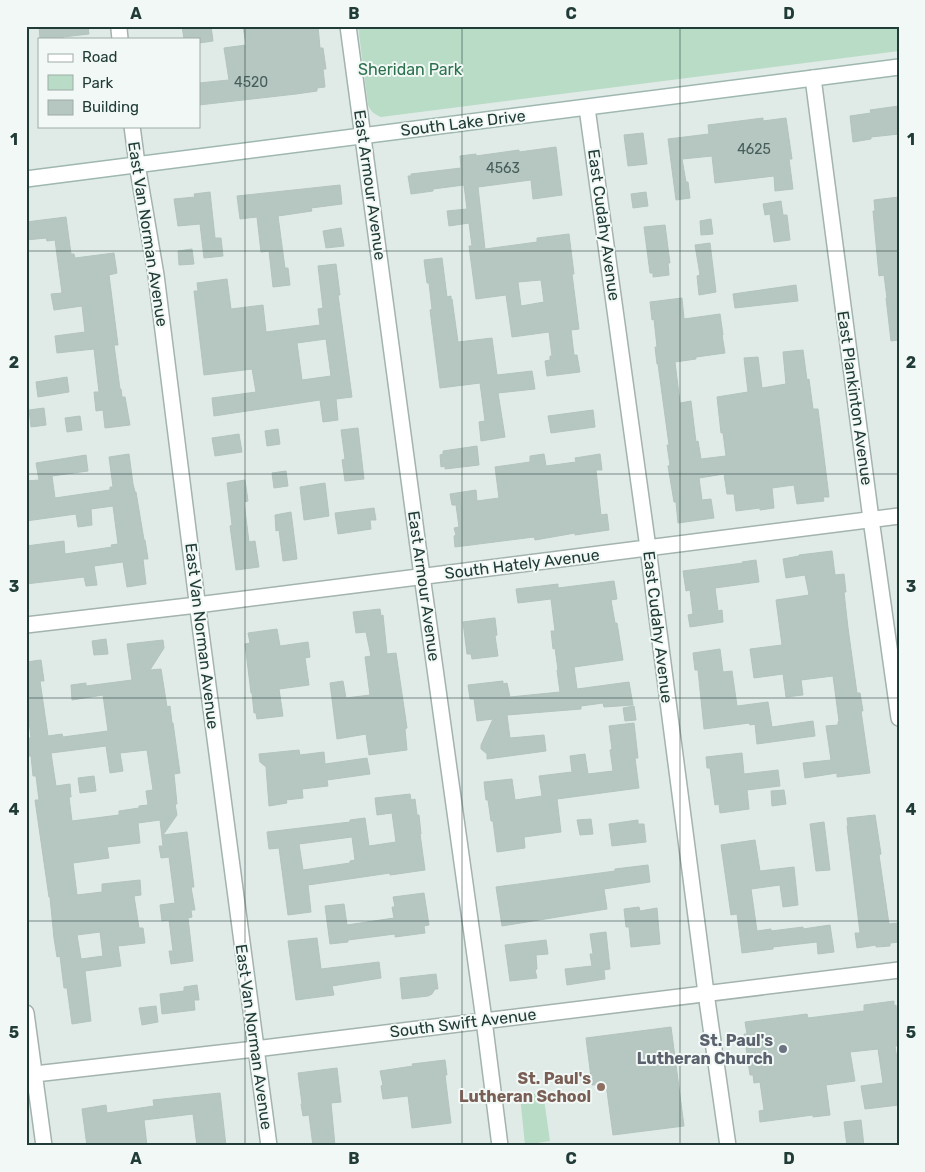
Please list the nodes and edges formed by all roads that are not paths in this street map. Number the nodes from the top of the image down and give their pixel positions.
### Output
1 (348, 26) edge
2 (899, 67) edge
3 (813, 78) junction
4 (587, 108) junction
5 (132, 128) edge
6 (364, 136) junction
7 (137, 164) junction
8 (26, 179) edge
9 (899, 516) edge
10 (871, 519) junction
11 (648, 548) junction
12 (422, 576) junction
13 (197, 605) junction
14 (26, 625) edge
15 (899, 718) edge
16 (899, 970) edge
17 (706, 993) junction
18 (26, 1013) edge
19 (484, 1020) junction
20 (255, 1049) junction
21 (30, 1074) edge
22 (44, 1146) edge
23 (268, 1146) edge
24 (500, 1146) edge
25 (728, 1146) edge

1 - 6 street, East Armour Avenue
2 - 3 street, South Lake Drive
3 - 4 street, South Lake Drive
3 - 10 street, East Plankinton Avenue
4 - 6 street, South Lake Drive
4 - 11 street, East Cudahy Avenue
5 - 7 street, East Van Norman Avenue
6 - 7 street, South Lake Drive
6 - 12 street, East Armour Avenue
7 - 8 street, South Lake Drive
7 - 13 street, East Van Norman Avenue
9 - 10 street, South Hately Avenue
10 - 11 street, South Hately Avenue
10 - 15 street, East Plankinton Avenue
11 - 12 street, South Hately Avenue
11 - 17 street, East Cudahy Avenue
12 - 13 street, South Hately Avenue
12 - 19 street, East Armour Avenue
13 - 14 street, South Hately Avenue
13 - 20 street, East Van Norman Avenue
16 - 17 street, South Swift Avenue
17 - 19 street, South Swift Avenue
17 - 25 street, East Cudahy Avenue
18 - 21 street
19 - 20 street, South Swift Avenue
19 - 24 street, East Armour Avenue
20 - 21 street, South Swift Avenue
20 - 23 street, East Van Norman Avenue
21 - 22 street

